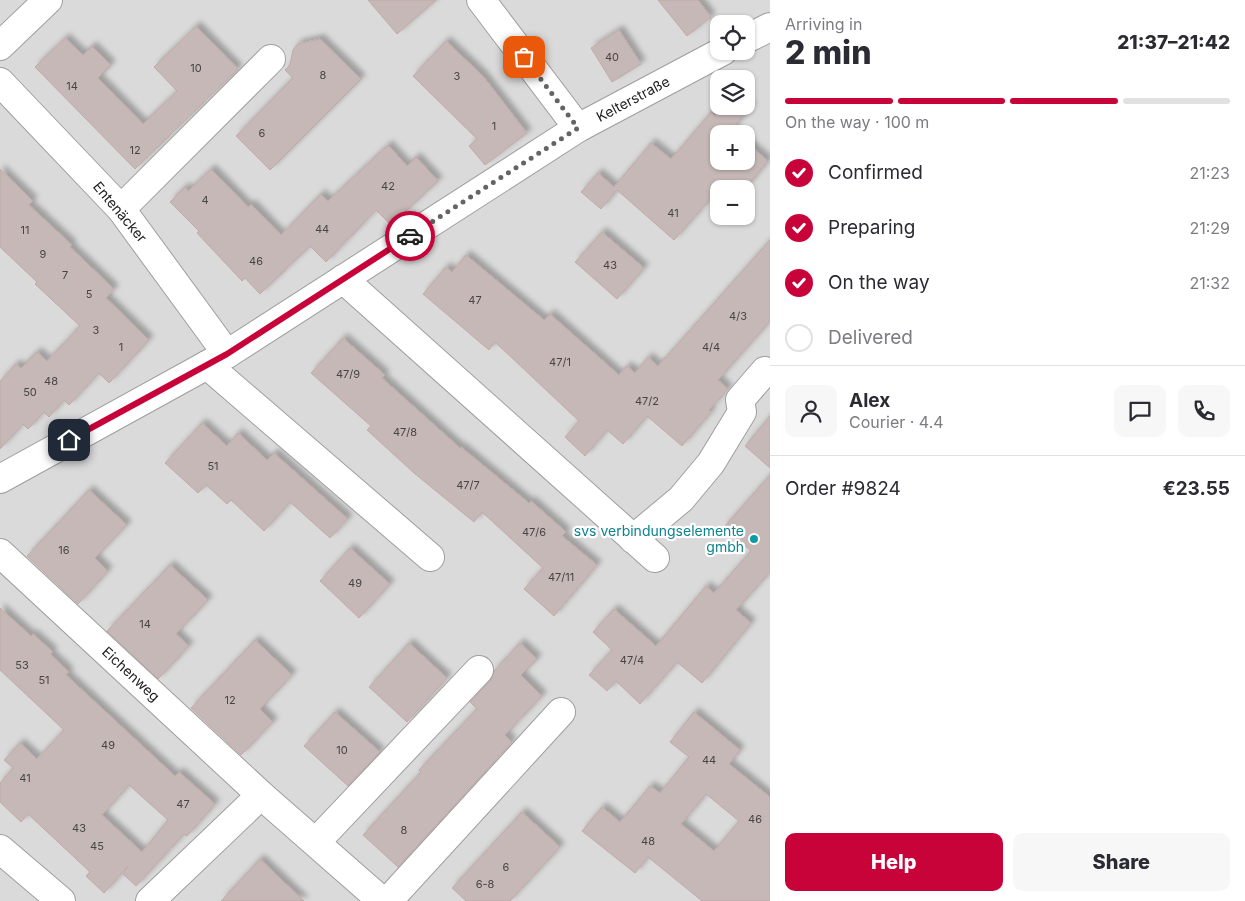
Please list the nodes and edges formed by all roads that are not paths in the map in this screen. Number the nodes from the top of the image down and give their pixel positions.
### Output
1 (48, 0) edge
2 (481, 0) edge
3 (770, 27) edge
4 (755, 34) edge
5 (0, 46) edge
6 (271, 58) dead end
7 (710, 58) edge
8 (0, 82) edge
9 (578, 128) junction
10 (121, 209) junction
11 (343, 279) junction
12 (217, 360) junction
13 (765, 371) dead end
14 (0, 479) edge
15 (634, 539) junction
16 (0, 553) edge
17 (430, 558) dead end
18 (655, 558) dead end
19 (479, 670) dead end
20 (561, 712) dead end
21 (261, 795) junction
22 (316, 842) junction
23 (0, 849) edge
24 (61, 901) edge
25 (150, 901) edge
26 (382, 901) edge
27 (388, 901) edge

1 - 5 street
2 - 9 street
3 - 4 street
6 - 10 street
7 - 9 street, Kelterstraße
8 - 10 street, Entenäcker
9 - 11 street, Kelterstraße
10 - 12 street, Entenäcker
11 - 12 street, Kelterstraße
11 - 15 street
12 - 14 street, Kelterstraße
12 - 17 street, Entenäcker
13 - 15 street
15 - 18 street
16 - 21 street, Eichenweg
19 - 22 street
20 - 27 street
21 - 22 street, Eichenweg
21 - 25 street
22 - 26 street, Eichenweg
23 - 24 street

